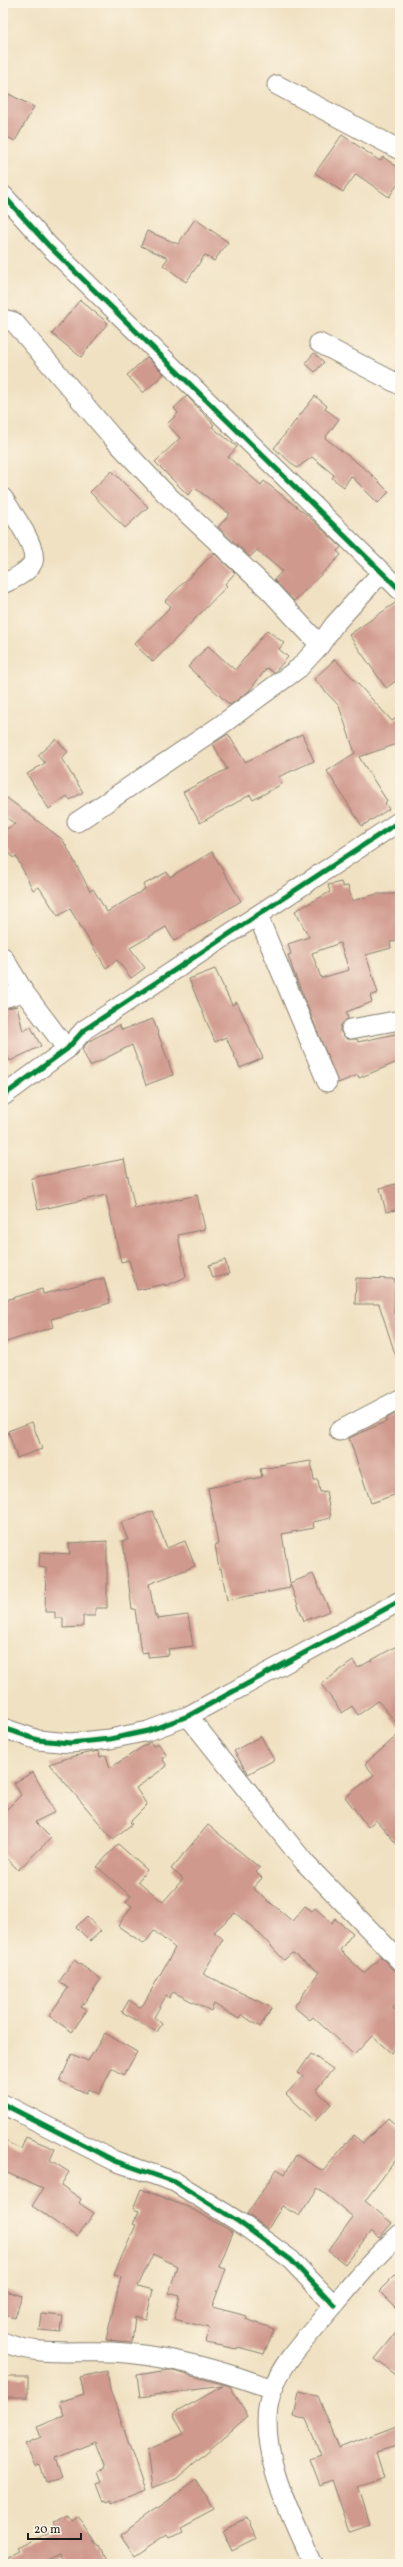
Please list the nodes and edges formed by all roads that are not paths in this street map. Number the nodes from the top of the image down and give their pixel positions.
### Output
1 (277, 85) dead end
2 (400, 150) edge
3 (3, 195) edge
4 (3, 319) edge
5 (318, 343) dead end
6 (400, 385) edge
7 (3, 498) edge
8 (381, 573) junction
9 (3, 584) edge
10 (400, 590) edge
11 (320, 645) junction
12 (400, 821) edge
13 (77, 822) dead end
14 (258, 916) junction
15 (3, 957) edge
16 (24, 992) junction
17 (3, 998) edge
18 (400, 1020) edge
19 (351, 1029) dead end
20 (67, 1049) junction
21 (327, 1082) dead end
22 (3, 1096) edge
23 (400, 1399) edge
24 (339, 1431) dead end
25 (400, 1601) edge
26 (188, 1716) junction
27 (3, 1728) edge
28 (400, 1961) edge
29 (3, 2104) edge
30 (400, 2234) edge
31 (334, 2305) junction
32 (3, 2342) edge
33 (272, 2389) junction
34 (313, 2564) edge

1 - 2 street
3 - 8 street
4 - 11 street
5 - 6 street
7 - 9 street
8 - 10 street
8 - 11 street
11 - 13 street
12 - 14 street
14 - 20 street
14 - 21 street
15 - 16 street
16 - 17 street
16 - 20 street
18 - 19 street
20 - 22 street
23 - 24 street
25 - 26 street
26 - 27 street
26 - 28 street
29 - 31 street
30 - 31 street
31 - 33 street
32 - 33 street
33 - 34 street

